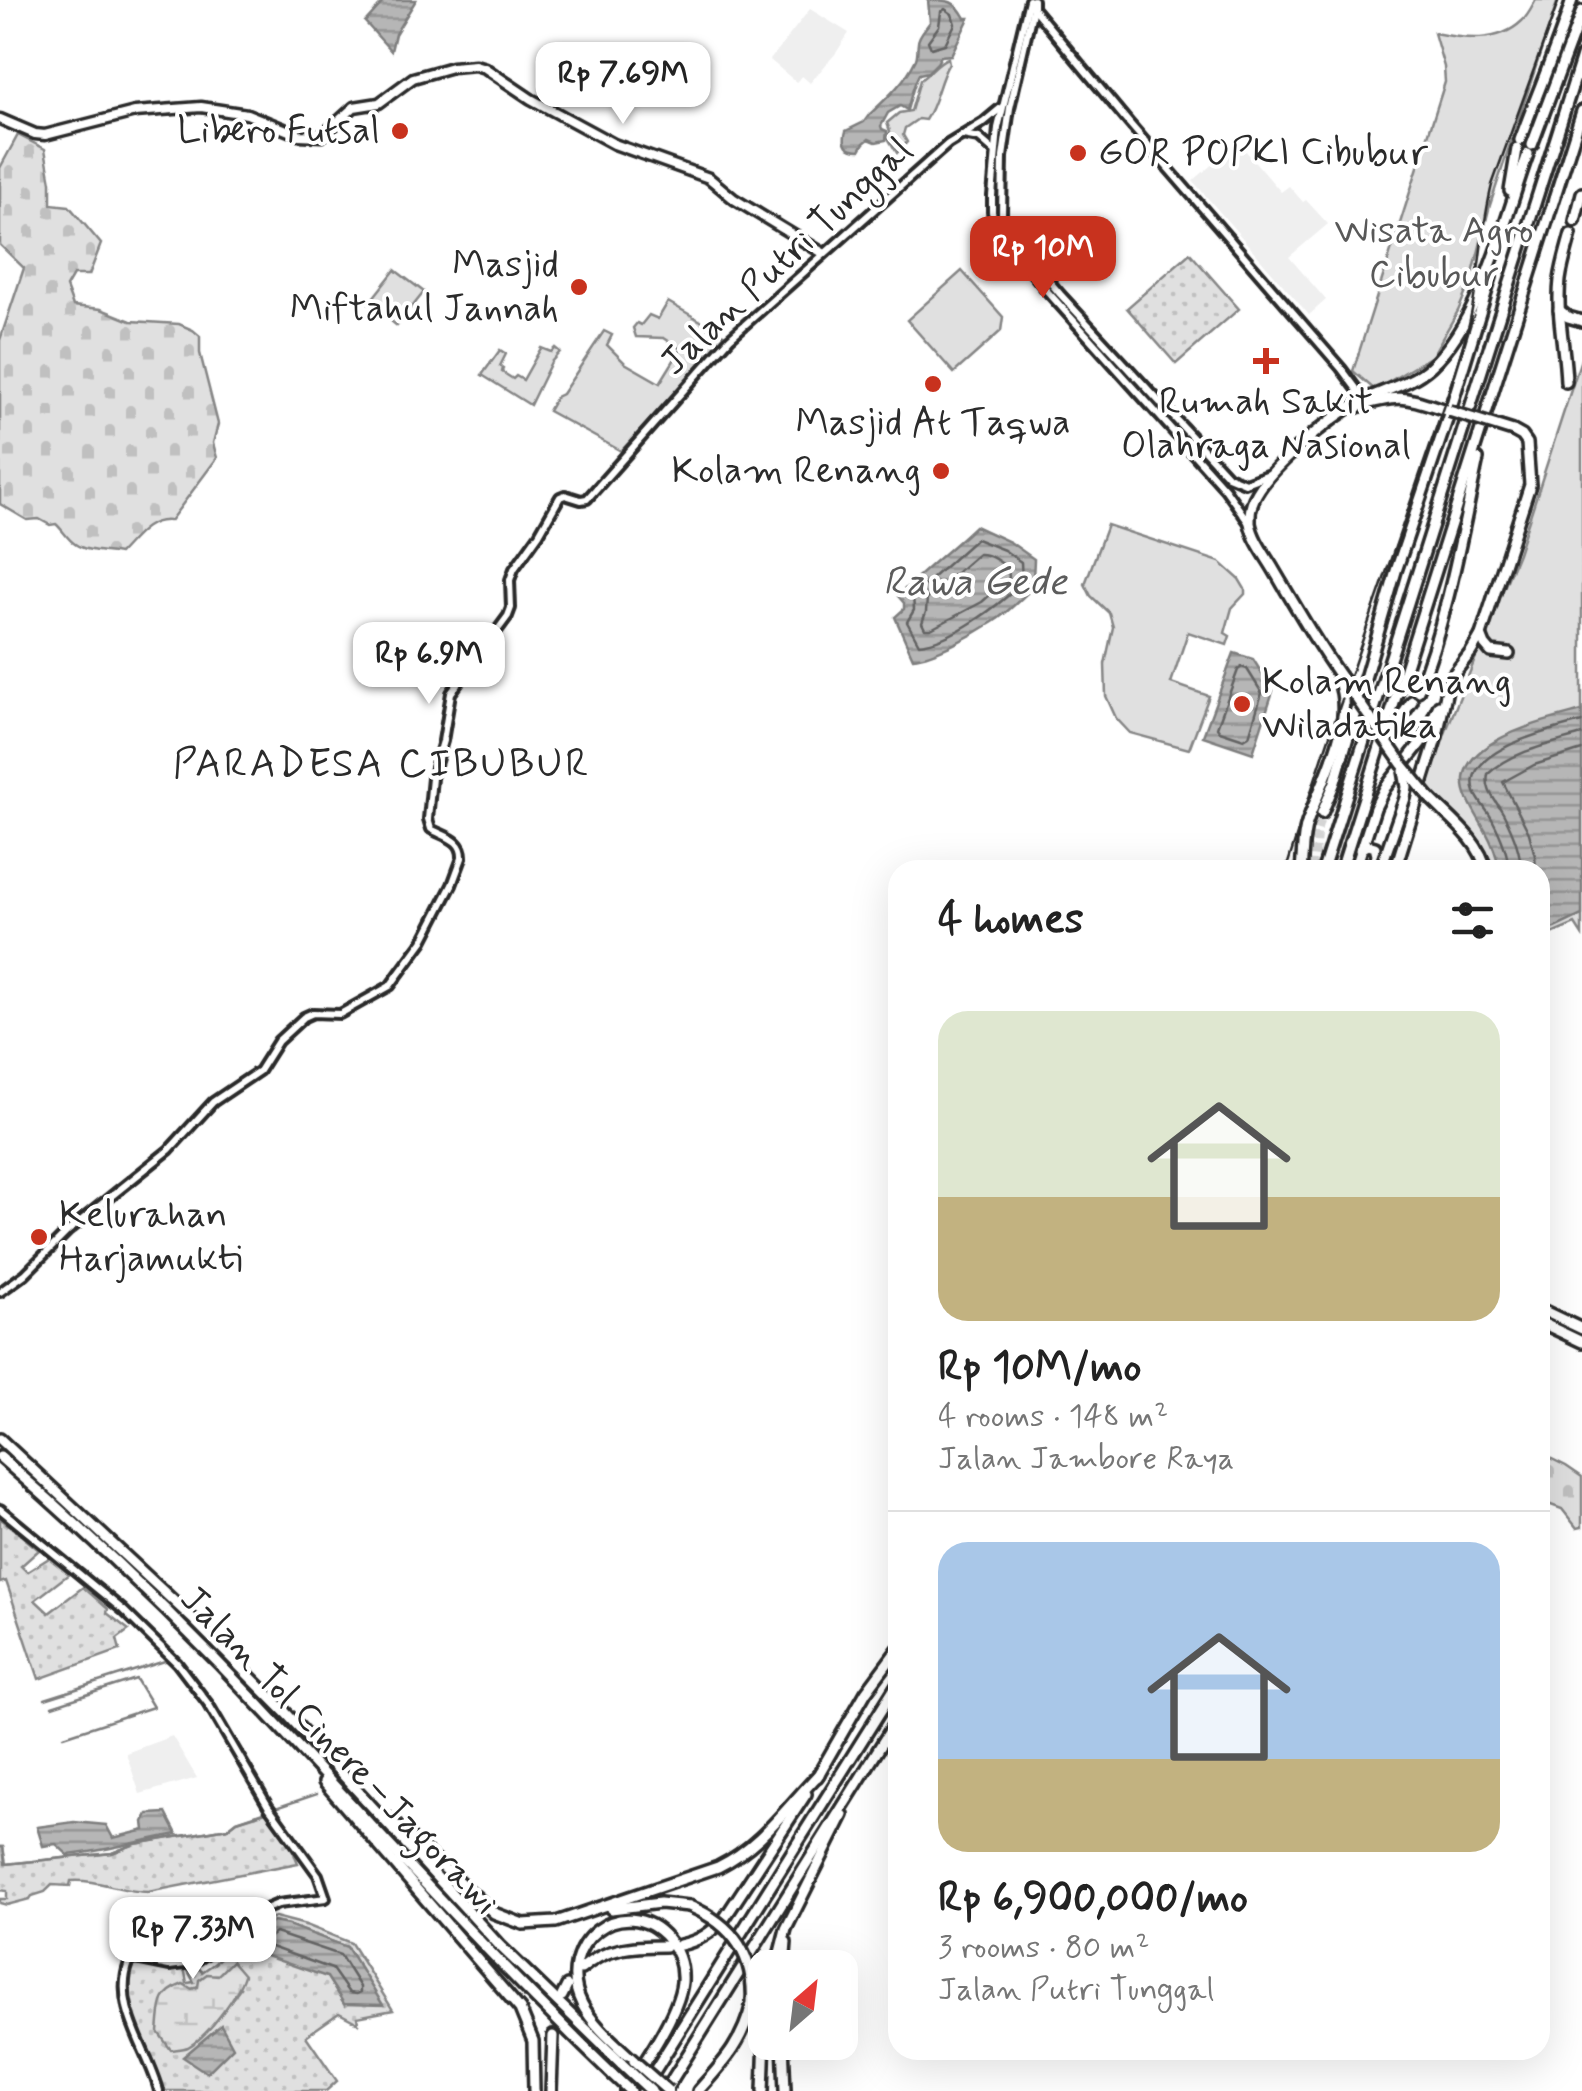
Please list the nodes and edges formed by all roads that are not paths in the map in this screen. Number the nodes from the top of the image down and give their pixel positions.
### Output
1 (1572, 0) edge
2 (1032, 3) edge
3 (1582, 11) edge
4 (1582, 56) edge
5 (1002, 106) junction
6 (1582, 111) edge
7 (0, 119) edge
8 (984, 122) junction
9 (998, 128) junction
10 (963, 135) junction
11 (1005, 138) junction
12 (995, 152) junction
13 (1582, 193) edge
14 (1575, 221) dead end
15 (1504, 222) junction
16 (1571, 234) dead end
17 (823, 253) junction
18 (1050, 289) junction
19 (1057, 297) junction
20 (1559, 310) junction
21 (1582, 320) edge
22 (1566, 382) dead end
23 (1364, 398) junction
24 (1345, 411) junction
25 (1488, 412) junction
26 (1270, 474) junction
27 (1250, 524) junction
28 (1482, 635) junction
29 (1509, 654) dead end
30 (1331, 665) junction
31 (1447, 689) junction
32 (1378, 752) junction
33 (1402, 764) junction
34 (1322, 813) tunnel mouth
35 (1360, 850) junction
36 (1402, 852) junction
37 (1302, 860) edge
38 (1326, 860) edge
39 (1344, 860) edge
40 (1358, 860) edge
41 (1376, 860) edge
42 (1381, 860) edge
43 (1399, 860) edge
44 (1403, 860) edge
45 (1484, 860) edge
46 (0, 1292) edge
47 (1550, 1314) edge
48 (1550, 1327) edge
49 (1582, 1328) edge
50 (1582, 1342) edge
51 (0, 1439) edge
52 (0, 1457) edge
53 (0, 1509) edge
54 (888, 1662) edge
55 (888, 1699) edge
56 (888, 1734) edge
57 (302, 1752) junction
58 (340, 1773) junction
59 (819, 1774) junction
60 (858, 1781) junction
61 (583, 1914) junction
62 (786, 1929) junction
63 (680, 1945) dead end
64 (665, 1946) dead end
65 (781, 1950) edge
66 (785, 1950) edge
67 (581, 1969) dead end
68 (554, 2036) tunnel mouth
69 (764, 2060) edge
70 (784, 2060) edge
71 (159, 2091) edge
72 (532, 2091) edge
73 (551, 2091) edge
74 (628, 2091) edge
75 (642, 2091) edge
76 (651, 2091) edge
77 (667, 2091) edge
78 (698, 2091) edge
79 (763, 2091) edge
80 (785, 2091) edge

1 - 15 highway
2 - 5 street
2 - 11 street
2 - 23 street
3 - 15 highway
4 - 38 highway
5 - 8 street, Jalan Putri Tunggal
5 - 9 street
6 - 25 highway
7 - 17 main road
8 - 9 street
8 - 10 street, Jalan Putri Tunggal
9 - 11 street
9 - 12 street
10 - 12 street, Jalan Putri Tunggal
10 - 17 street, Jalan Putri Tunggal
11 - 18 street
12 - 18 street
13 - 14 highway
15 - 23 highway
15 - 34 highway
16 - 20 highway
17 - 46 street, Jalan Putri Tunggal
18 - 19 street
19 - 26 street
19 - 27 street
20 - 21 highway
20 - 22 highway
23 - 24 highway
24 - 26 highway
24 - 28 highway, bridge
25 - 32 highway
25 - 32 highway
26 - 27 highway
27 - 30 highway
28 - 29 highway
28 - 31 highway
30 - 33 highway, bridge
30 - 37 highway
31 - 35 highway
31 - 36 highway
32 - 39 highway
33 - 42 highway, bridge
33 - 45 highway, bridge
35 - 40 highway
35 - 41 highway
36 - 43 highway
36 - 44 highway
47 - 49 highway
48 - 50 highway
51 - 58 highway, Jalan Tol Cinere–Jagorawi
52 - 57 highway, Jalan Tol Cinere–Jagorawi
53 - 71 street
54 - 59 highway
55 - 75 highway
56 - 60 highway
57 - 72 highway
57 - 74 highway, Jalan Tol Cinere–Jagorawi, bridge
58 - 61 highway
58 - 76 highway, bridge
59 - 61 highway
59 - 63 highway
60 - 62 highway
60 - 77 highway
61 - 78 highway, bridge
62 - 65 highway
62 - 66 highway
64 - 67 highway
68 - 73 highway
69 - 79 highway
70 - 80 highway
74 - 77 highway, bridge

